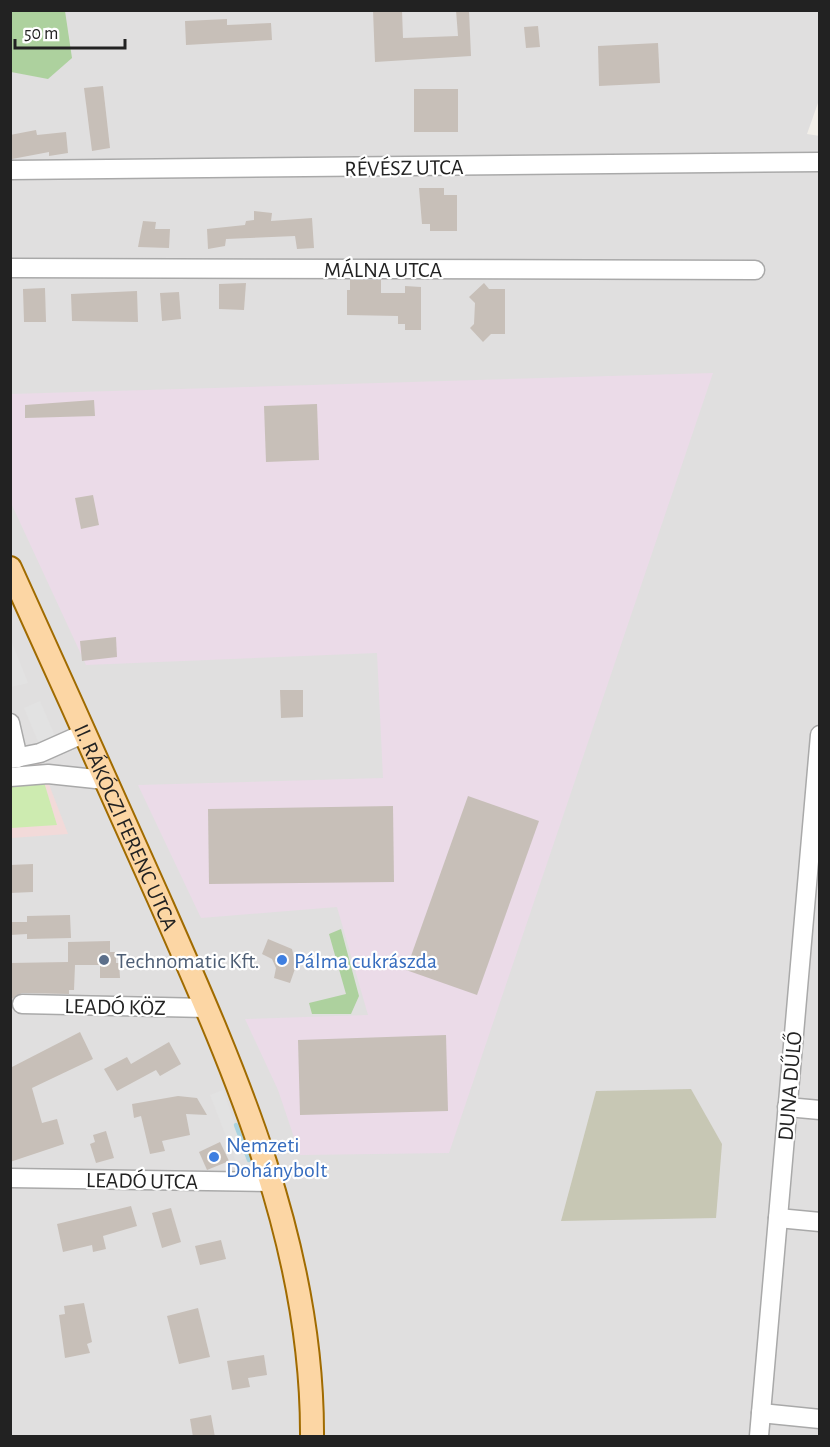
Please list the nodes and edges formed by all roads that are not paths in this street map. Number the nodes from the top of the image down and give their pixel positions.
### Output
1 (819, 162) edge
2 (10, 170) edge
3 (10, 268) edge
4 (755, 270) dead end
5 (10, 568) edge
6 (18, 601) edge
7 (10, 723) edge
8 (85, 734) junction
9 (819, 735) edge
10 (48, 750) junction
11 (14, 758) edge
12 (56, 775) junction
13 (10, 777) edge
14 (105, 780) junction
15 (813, 898) edge
16 (22, 1004) dead end
17 (207, 1008) junction
18 (787, 1107) junction
19 (819, 1110) edge
20 (10, 1178) edge
21 (273, 1182) junction
22 (777, 1218) junction
23 (819, 1222) edge
24 (761, 1413) junction
25 (819, 1419) edge
26 (312, 1437) edge
27 (759, 1437) edge

1 - 2 street, RÉVÉSZ UTCA
3 - 4 street, MÁLNA UTCA
5 - 6 main road, II. RÁKÓCZI FERENC UTCA
6 - 8 main road, II. RÁKÓCZI FERENC UTCA
7 - 11 street
8 - 10 street
8 - 14 main road, II. RÁKÓCZI FERENC UTCA
9 - 15 street, DUNA DŰLŐ
10 - 11 street
10 - 12 street
12 - 13 street
12 - 14 street
14 - 17 main road, II. RÁKÓCZI FERENC UTCA
15 - 18 street, DUNA DŰLŐ
16 - 17 street, LEADÓ KÖZ
17 - 21 main road, II. RÁKÓCZI FERENC UTCA
18 - 19 street
18 - 22 street, DUNA DŰLŐ
20 - 21 street, LEADÓ UTCA
21 - 26 main road, II. RÁKÓCZI FERENC UTCA
22 - 23 street
22 - 24 street, DUNA DŰLŐ
24 - 25 street
24 - 27 street, DUNA DŰLŐ

